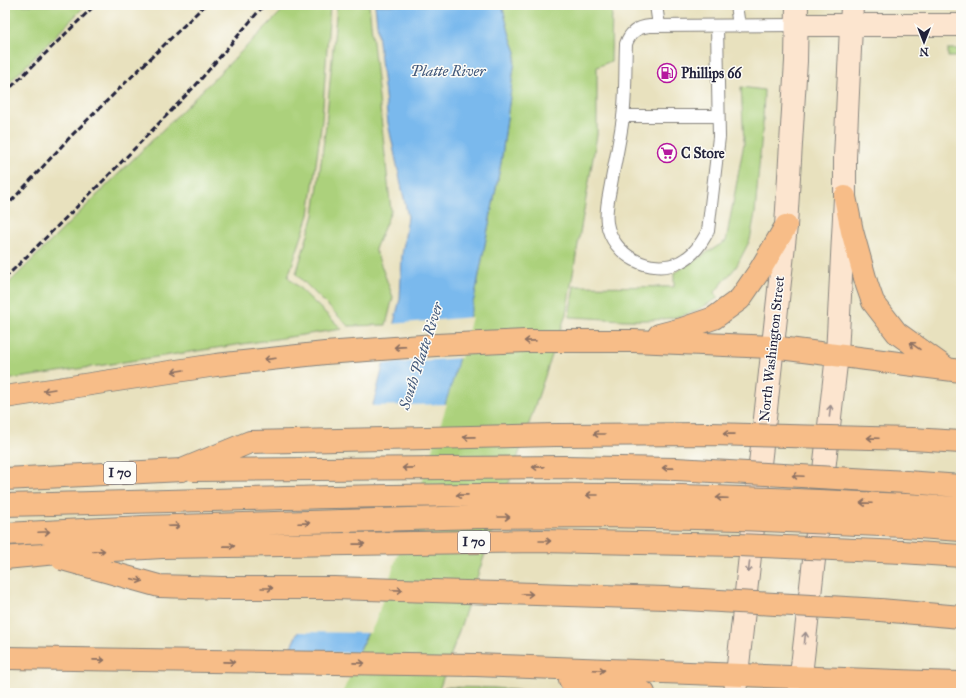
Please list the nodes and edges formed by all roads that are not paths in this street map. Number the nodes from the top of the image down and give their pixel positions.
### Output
1 (656, 5) edge
2 (736, 5) edge
3 (797, 15) edge
4 (852, 15) edge
5 (961, 25) edge
6 (659, 26) junction
7 (717, 26) junction
8 (739, 26) junction
9 (623, 116) junction
10 (718, 116) junction
11 (845, 197) junction
12 (786, 226) junction
13 (634, 341) junction
14 (772, 347) junction
15 (837, 355) junction
16 (954, 370) edge
17 (5, 397) edge
18 (961, 442) edge
19 (182, 470) junction
20 (5, 479) edge
21 (961, 486) edge
22 (5, 506) edge
23 (961, 508) edge
24 (961, 530) edge
25 (5, 534) edge
26 (46, 554) junction
27 (961, 556) edge
28 (5, 558) edge
29 (961, 617) edge
30 (5, 658) edge
31 (476, 665) junction
32 (924, 682) junction
33 (961, 682) edge
34 (736, 684) edge
35 (799, 685) edge
36 (644, 693) edge
37 (888, 693) edge

1 - 6 lane
2 - 8 lane
3 - 4 main road
3 - 8 lane
3 - 12 main road, North Washington Street
4 - 5 main road
4 - 11 main road
6 - 7 lane
6 - 9 lane
7 - 8 lane
7 - 10 lane
9 - 10 lane
9 - 10 lane
11 - 15 main road
16 -> 11 highway
12 - 13 highway
12 - 14 main road, North Washington Street
13 - 14 highway
13 -> 17 highway
14 - 15 highway
14 -> 34 main road, North Washington Street
15 - 16 highway
35 -> 15 main road
18 -> 19 highway, bridge
19 - 20 highway, I 70
21 -> 19 highway, I 70, bridge
23 -> 22 highway, bridge
25 -> 24 highway, bridge
26 -> 27 highway, I 70, bridge
26 - 28 highway, I 70
26 -> 29 highway, bridge
30 -> 31 highway
31 -> 34 highway
31 - 36 highway
32 - 33 highway
32 - 35 highway
32 - 37 highway
34 - 35 highway

